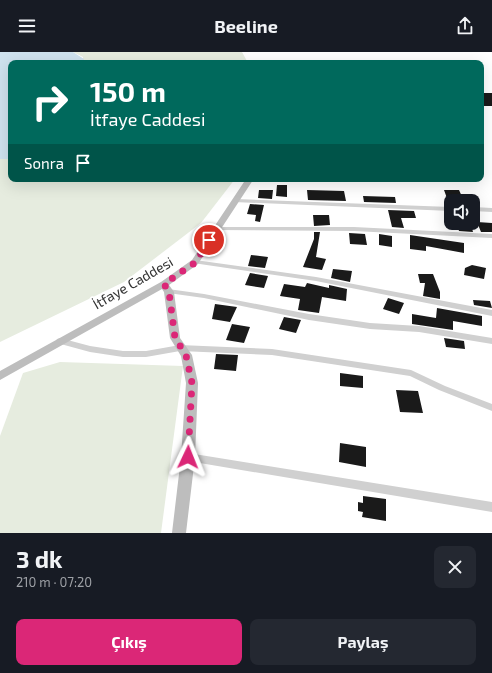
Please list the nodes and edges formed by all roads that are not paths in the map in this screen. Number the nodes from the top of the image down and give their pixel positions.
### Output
1 (248, 182) edge
2 (236, 201) junction
3 (444, 209) edge
4 (480, 209) edge
5 (492, 210) edge
6 (216, 229) junction
7 (492, 236) edge
8 (196, 262) junction
9 (166, 287) junction
10 (492, 313) edge
11 (60, 341) junction
12 (492, 341) edge
13 (180, 348) junction
14 (0, 376) edge
15 (492, 408) edge
16 (188, 457) junction
17 (492, 507) edge
18 (179, 533) edge

1 - 2 street, İtfaye Caddesi
2 - 3 street
2 - 6 street, İtfaye Caddesi
4 - 5 street
6 - 7 street
6 - 8 street, İtfaye Caddesi
8 - 9 street, İtfaye Caddesi
8 - 10 street
9 - 11 street, İtfaye Caddesi
9 - 12 street
9 - 13 street
11 - 13 street
11 - 14 street, İtfaye Caddesi
13 - 15 street
13 - 16 street
16 - 17 street
16 - 18 street

